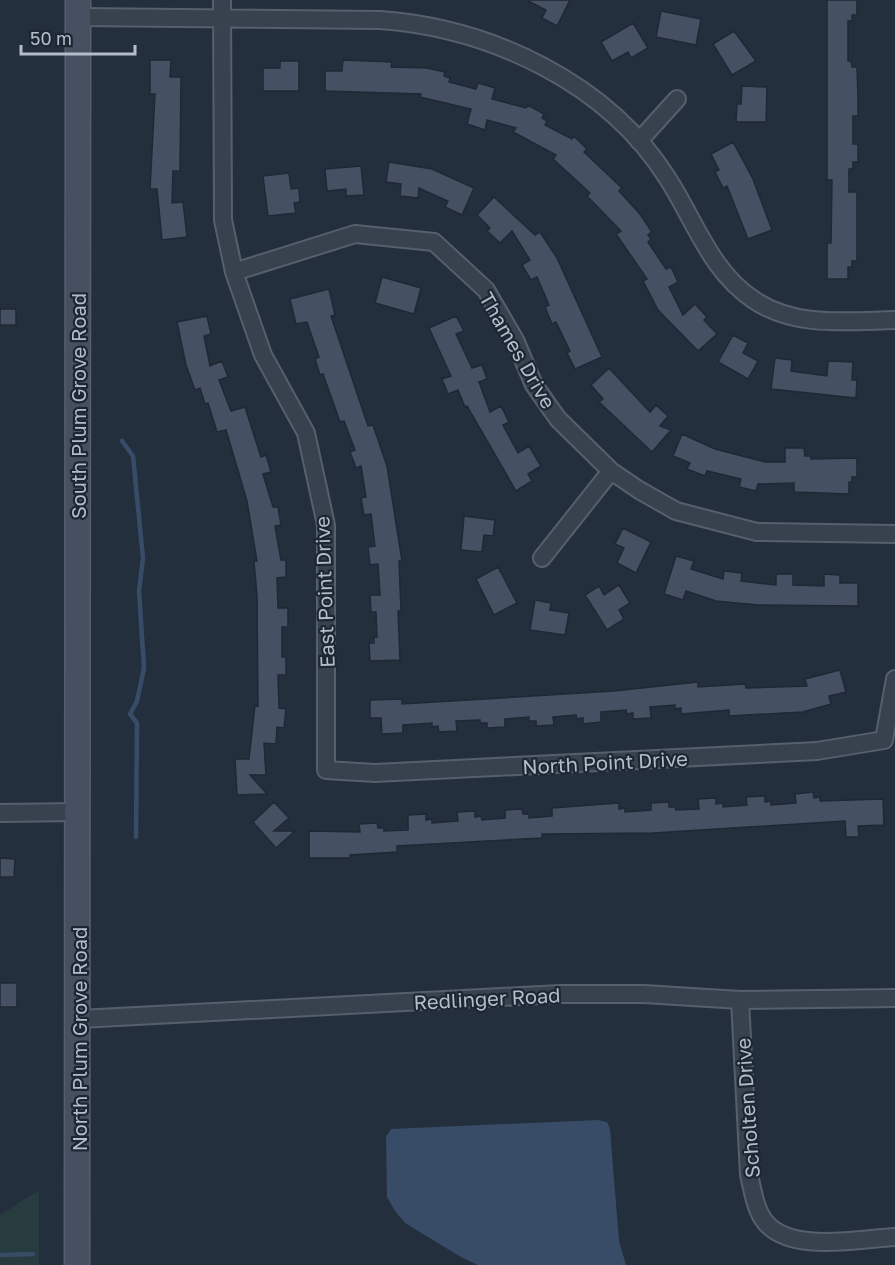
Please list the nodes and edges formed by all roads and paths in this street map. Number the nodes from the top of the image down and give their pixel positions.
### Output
1 (222, 0) edge
2 (78, 8) edge
3 (222, 19) junction
4 (677, 99) dead end
5 (639, 141) junction
6 (234, 272) junction
7 (895, 321) edge
8 (611, 471) junction
9 (895, 534) edge
10 (542, 558) dead end
11 (895, 679) edge
12 (326, 770) joint
13 (79, 812) junction
14 (0, 813) edge
15 (895, 998) edge
16 (740, 1000) junction
17 (79, 1019) junction
18 (895, 1237) edge
19 (77, 1265) edge

1 - 3 street, East Point Drive
2 - 3 street
2 - 13 street, South Plum Grove Road
3 - 5 street
3 - 6 street, East Point Drive
4 - 5 street
5 - 7 street
6 - 8 street, Thames Drive
6 - 12 street, East Point Drive
8 - 9 street, Thames Drive
8 - 10 street
11 - 12 street, North Point Drive
13 - 14 street
13 - 17 street, North Plum Grove Road
15 - 16 street, Redlinger Road
16 - 17 street, Redlinger Road
16 - 18 street, Scholten Drive
17 - 19 street, North Plum Grove Road

